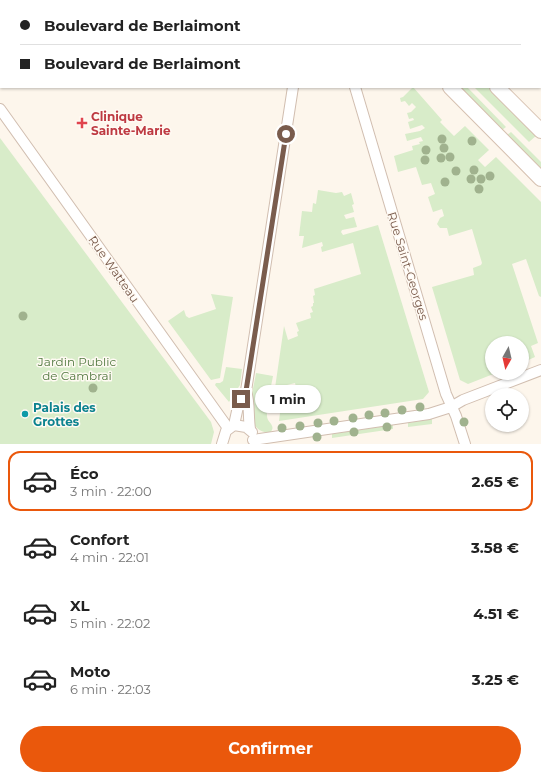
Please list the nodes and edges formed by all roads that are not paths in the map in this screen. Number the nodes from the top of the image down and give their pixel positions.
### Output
1 (294, 88) edge
2 (355, 88) edge
3 (451, 88) edge
4 (498, 88) edge
5 (0, 109) edge
6 (541, 132) edge
7 (541, 179) edge
8 (540, 373) edge
9 (246, 391) junction
10 (451, 407) junction
11 (231, 427) junction
12 (250, 429) junction
13 (253, 442) edge
14 (222, 444) edge
15 (465, 444) edge

1 - 9 street
2 - 10 street, Rue Saint-Georges
3 - 7 main road
4 - 6 main road
5 - 11 street, Rue Watteau
8 - 10 street
9 - 11 street
9 - 12 street
10 - 13 street
10 - 15 street, Rue Saint-Georges
11 - 12 street
11 - 14 street
12 - 13 street

